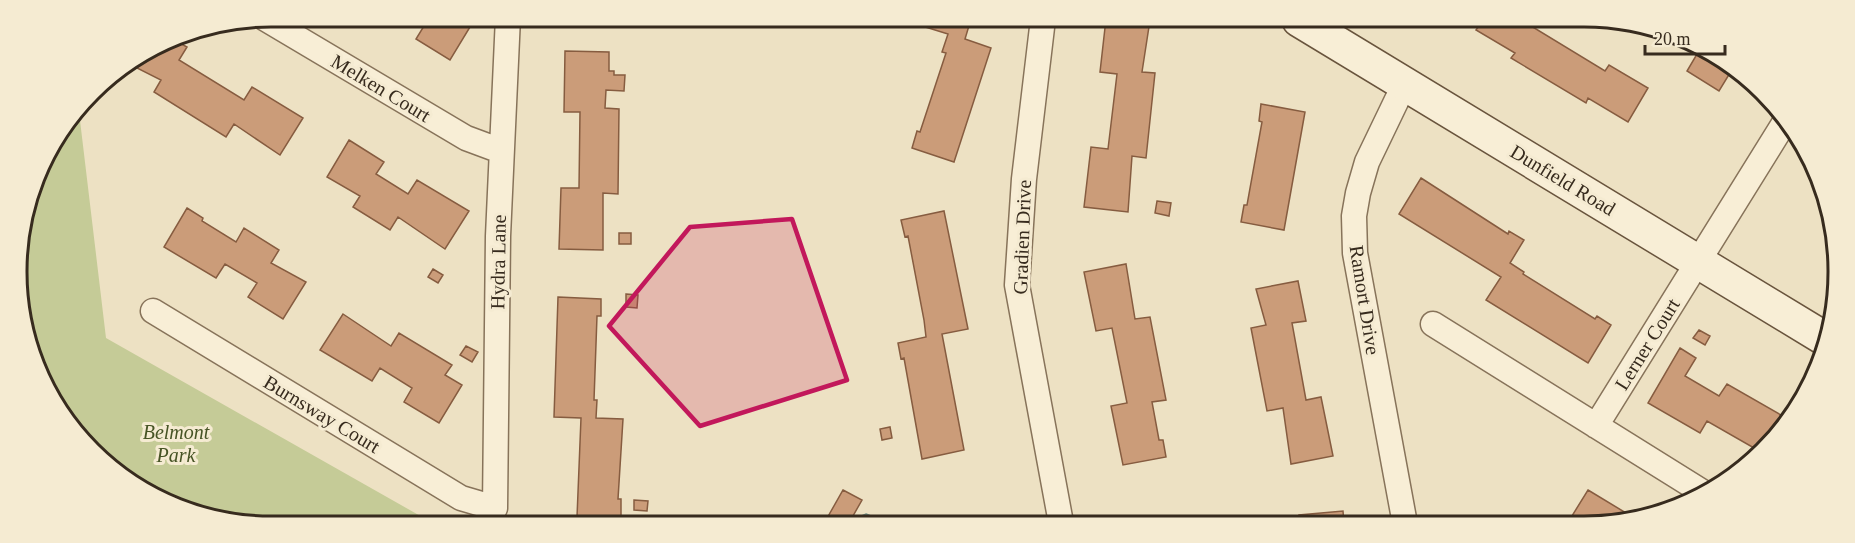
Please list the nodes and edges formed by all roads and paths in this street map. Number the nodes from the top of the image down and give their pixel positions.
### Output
1 (279, 27) edge
2 (507, 27) edge
3 (1043, 27) edge
4 (1311, 27) edge
5 (1405, 83) junction
6 (1781, 128) edge
7 (501, 151) junction
8 (1698, 262) junction
9 (153, 311) dead end
10 (1433, 324) dead end
11 (1820, 336) edge
12 (1596, 426) junction
13 (1697, 488) edge
14 (495, 508) joint
15 (1060, 516) edge
16 (1404, 516) edge

1 - 7 street, Melken Court
2 - 7 street, Hydra Lane
3 - 15 street, Gradien Drive
4 - 5 street, Dunfield Road
5 - 8 street, Dunfield Road
5 - 16 street, Ramort Drive
6 - 8 street, Lerner Court
7 - 14 street, Hydra Lane
8 - 11 street, Dunfield Road
8 - 12 street, Lerner Court
9 - 14 street, Burnsway Court
10 - 12 street
12 - 13 street

